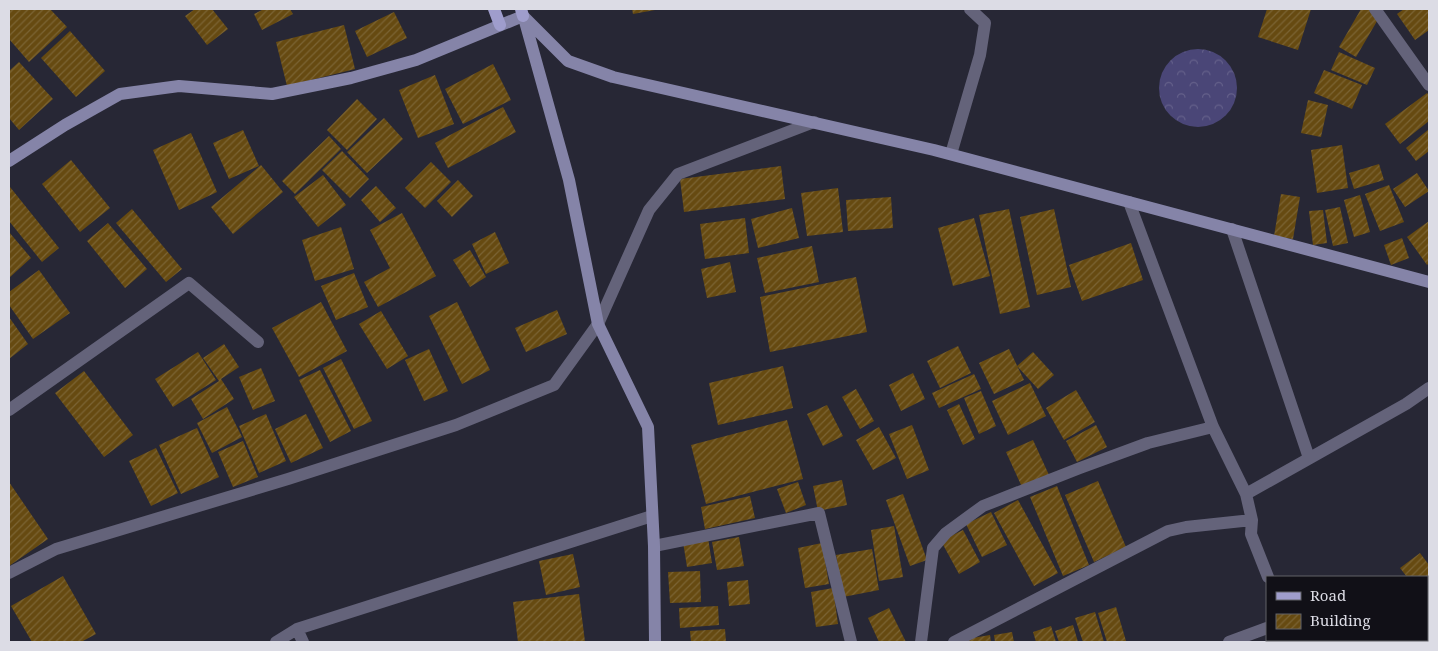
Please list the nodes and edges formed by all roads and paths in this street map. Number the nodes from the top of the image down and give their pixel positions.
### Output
1 (494, 9) edge
2 (970, 9) edge
3 (989, 9) edge
4 (1375, 9) edge
5 (522, 12) edge
6 (985, 23) junction
7 (500, 26) junction
8 (1429, 85) edge
9 (814, 122) junction
10 (950, 154) junction
11 (9, 161) edge
12 (1129, 202) junction
13 (1232, 229) junction
14 (1429, 282) edge
15 (598, 324) junction
16 (258, 342) dead end
17 (1429, 388) edge
18 (9, 410) edge
19 (1213, 427) junction
20 (1310, 458) junction
21 (1246, 494) junction
22 (652, 516) junction
23 (1252, 520) junction
24 (654, 546) junction
25 (9, 572) edge
26 (1268, 576) edge
27 (1266, 628) edge
28 (297, 629) junction
29 (276, 642) edge
30 (303, 642) edge
31 (655, 642) edge
32 (850, 642) edge
33 (920, 642) edge
34 (954, 642) edge
35 (1229, 642) edge

1 - 7 main road
2 - 6 street
3 - 6 street
4 - 8 street
5 - 7 street
5 - 9 street
5 - 15 street
6 - 10 street
7 - 11 street
9 - 10 street
9 - 15 street
10 - 12 street
12 - 13 street
12 - 19 street
13 - 14 street
13 - 20 street
15 - 22 street
15 - 25 street
16 - 18 street
17 - 20 street
19 - 21 street
19 - 33 street
20 - 21 street
21 - 23 street
22 - 24 street
22 - 28 street
23 - 26 street
23 - 34 street
24 - 31 street
24 - 32 street
27 - 35 street
28 - 29 street
28 - 30 street

